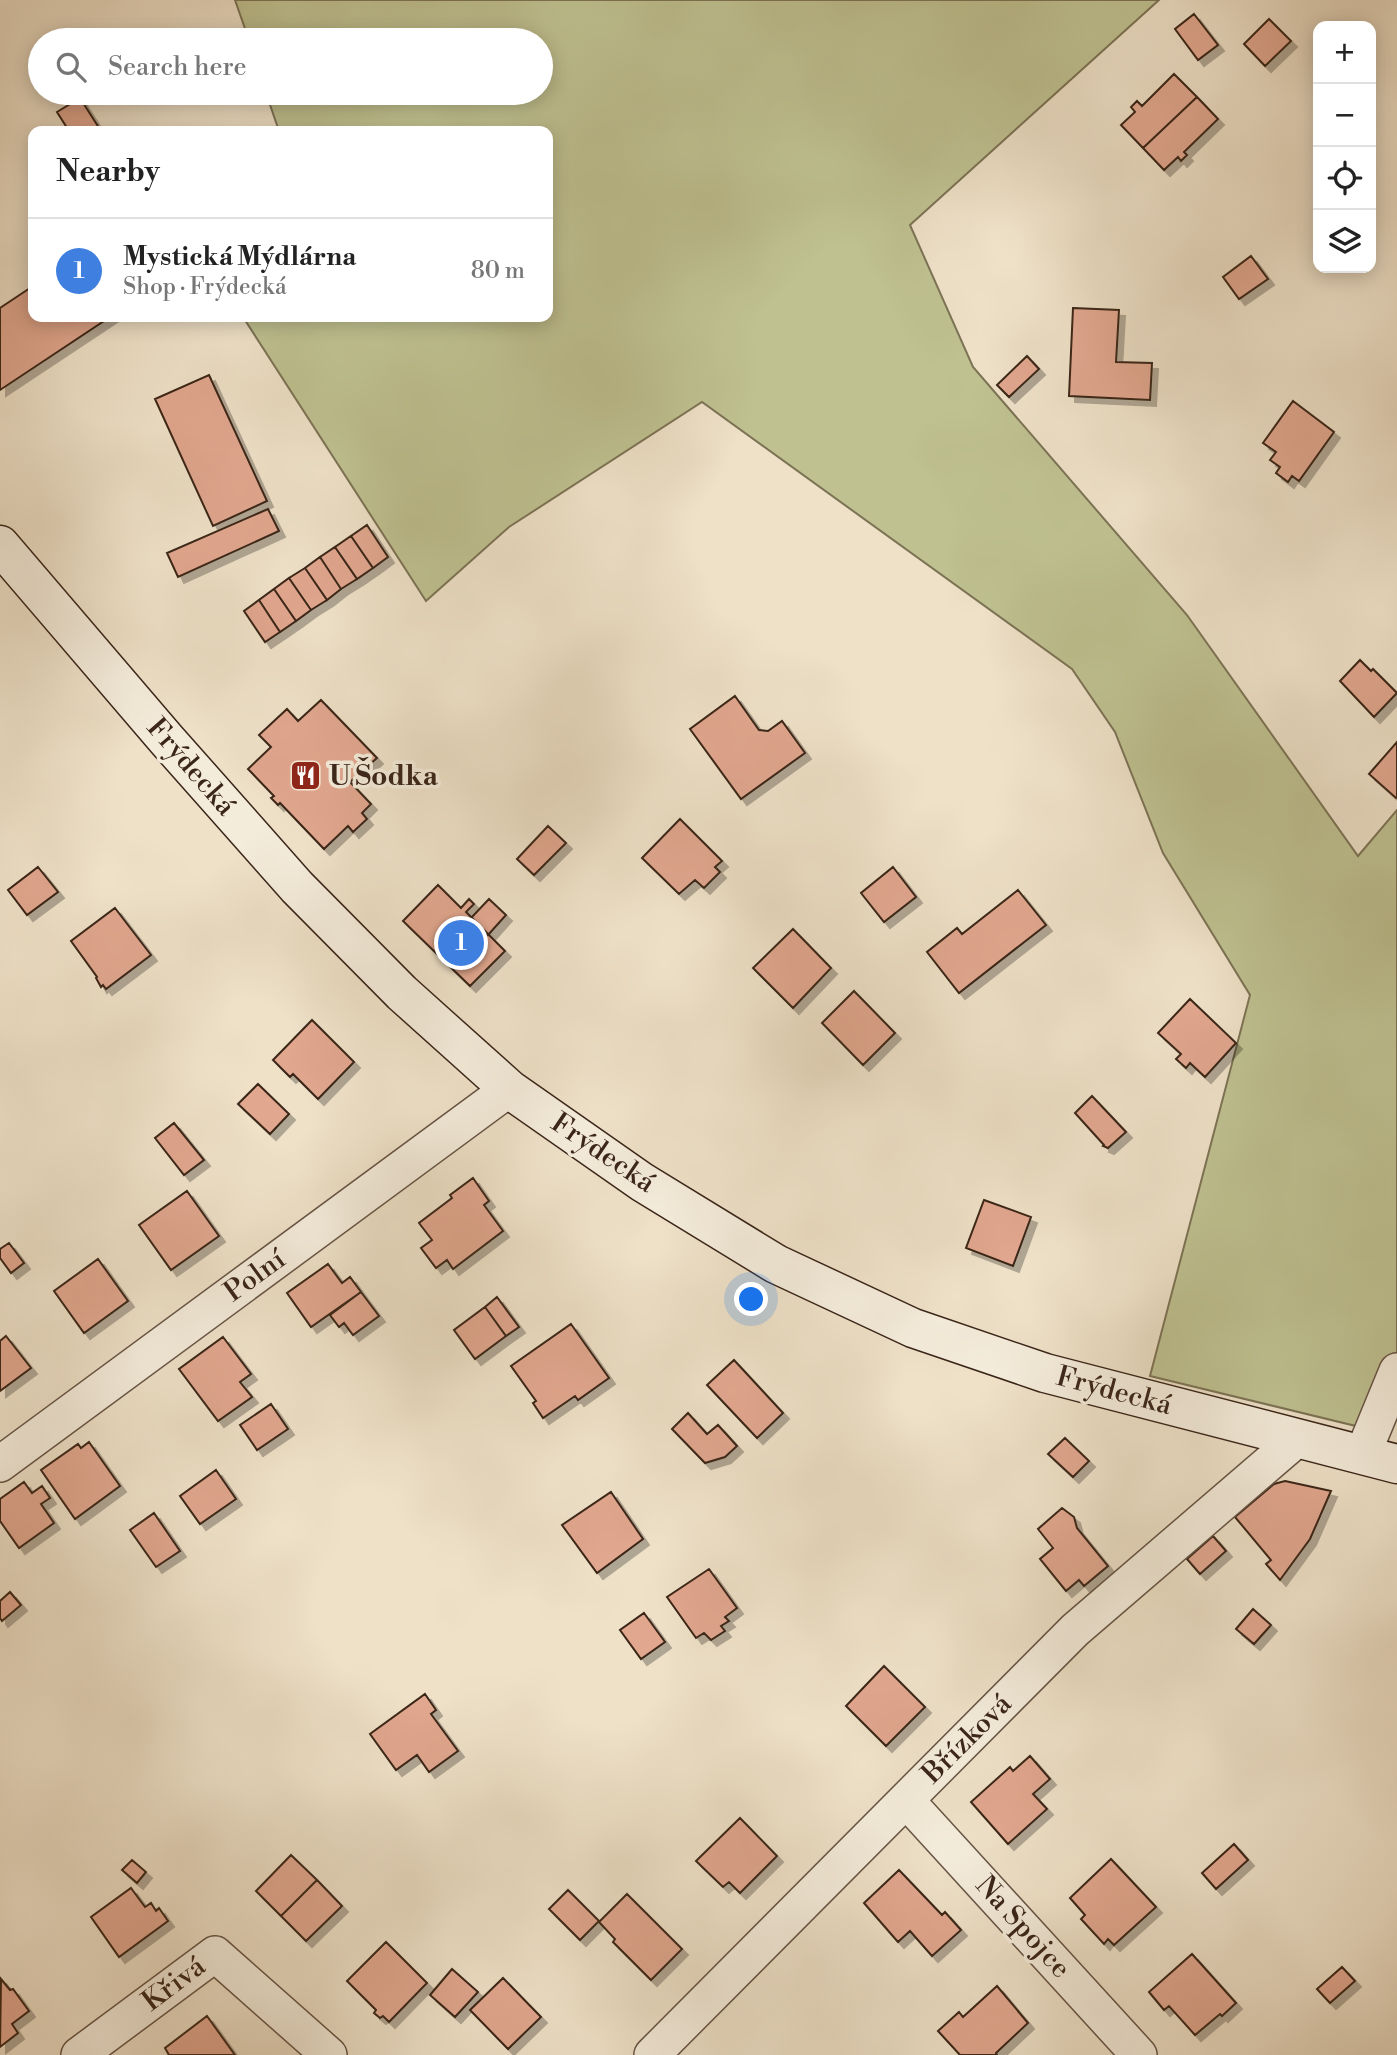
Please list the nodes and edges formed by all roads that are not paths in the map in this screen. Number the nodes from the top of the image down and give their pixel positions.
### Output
1 (0, 545) edge
2 (509, 1089) junction
3 (1397, 1371) edge
4 (1297, 1439) junction
5 (1380, 1460) edge
6 (0, 1464) edge
7 (906, 1800) junction
8 (79, 2055) edge
9 (329, 2055) edge
10 (652, 2055) edge
11 (1139, 2055) edge

1 - 2 main road, Frýdecká
2 - 4 main road, Frýdecká
2 - 6 street, Polní
3 - 5 street
4 - 5 main road, Frýdecká
4 - 7 street, Břízková
7 - 10 street, Břízková
7 - 11 street, Na Spojce
8 - 9 street, Křivá

